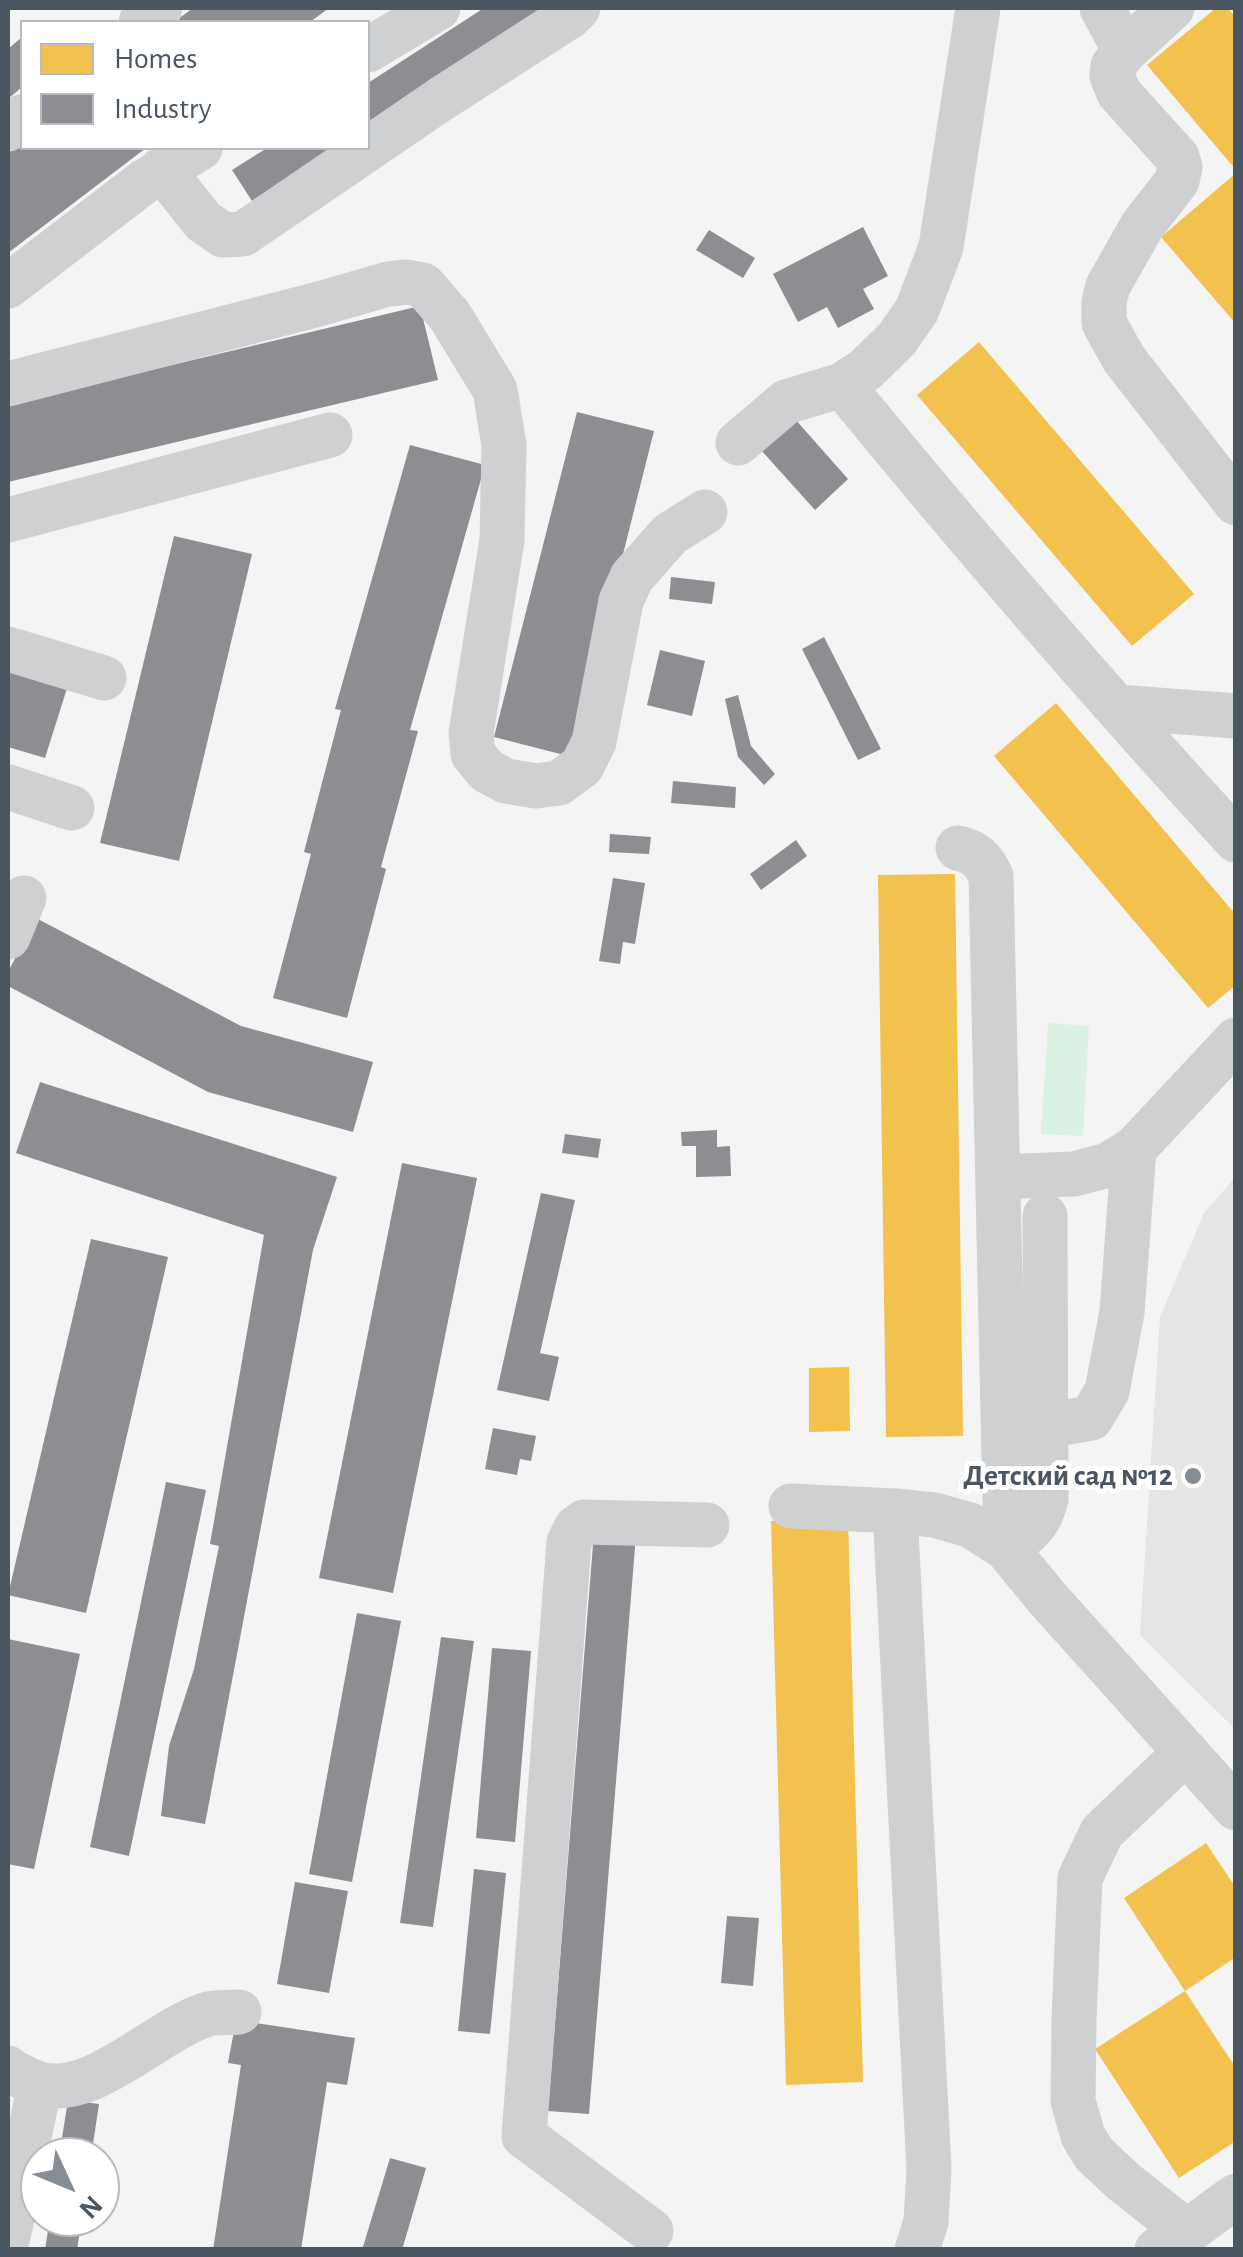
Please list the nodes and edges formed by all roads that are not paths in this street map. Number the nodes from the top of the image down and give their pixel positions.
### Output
1 (438, 8) edge
2 (578, 8) edge
3 (978, 8) edge
4 (1102, 8) edge
5 (1172, 8) edge
6 (370, 49) edge
7 (1125, 51) junction
8 (370, 148) edge
9 (367, 150) edge
10 (181, 158) edge
11 (8, 286) edge
12 (8, 384) edge
13 (842, 385) junction
14 (330, 434) dead end
15 (738, 443) dead end
16 (1231, 489) edge
17 (705, 512) dead end
18 (8, 520) edge
19 (8, 649) edge
20 (104, 678) dead end
21 (1118, 707) dead end
22 (1236, 716) edge
23 (8, 787) edge
24 (72, 808) dead end
25 (1236, 840) edge
26 (958, 848) dead end
27 (1236, 1040) edge
28 (1134, 1149) junction
29 (998, 1177) junction
30 (1045, 1216) dead end
31 (1046, 1426) junction
32 (791, 1506) dead end
33 (895, 1511) junction
34 (707, 1524) dead end
35 (1006, 1548) junction
36 (1186, 1752) junction
37 (1236, 1808) edge
38 (239, 2012) dead end
39 (24, 2076) edge
40 (1236, 2196) edge
41 (651, 2231) dead end
42 (8, 2237) edge
43 (1172, 2241) edge
44 (917, 2250) edge

1 - 6 street
2 - 8 street
3 - 13 street
4 - 7 street
5 - 7 street
7 - 16 street
9 - 10 street
10 - 11 street
12 - 17 street
13 - 15 street
13 - 25 street
14 - 18 street
19 - 20 street
21 - 22 street
23 - 24 street
26 - 29 street
27 - 28 street
28 - 29 street
28 - 31 street
29 - 35 street
30 - 31 street
31 - 35 street
32 - 33 street
33 - 35 street
33 - 44 street
34 - 41 street
35 - 36 street
36 - 37 street
36 - 43 street
38 - 39 street
39 - 42 street
40 - 43 street

